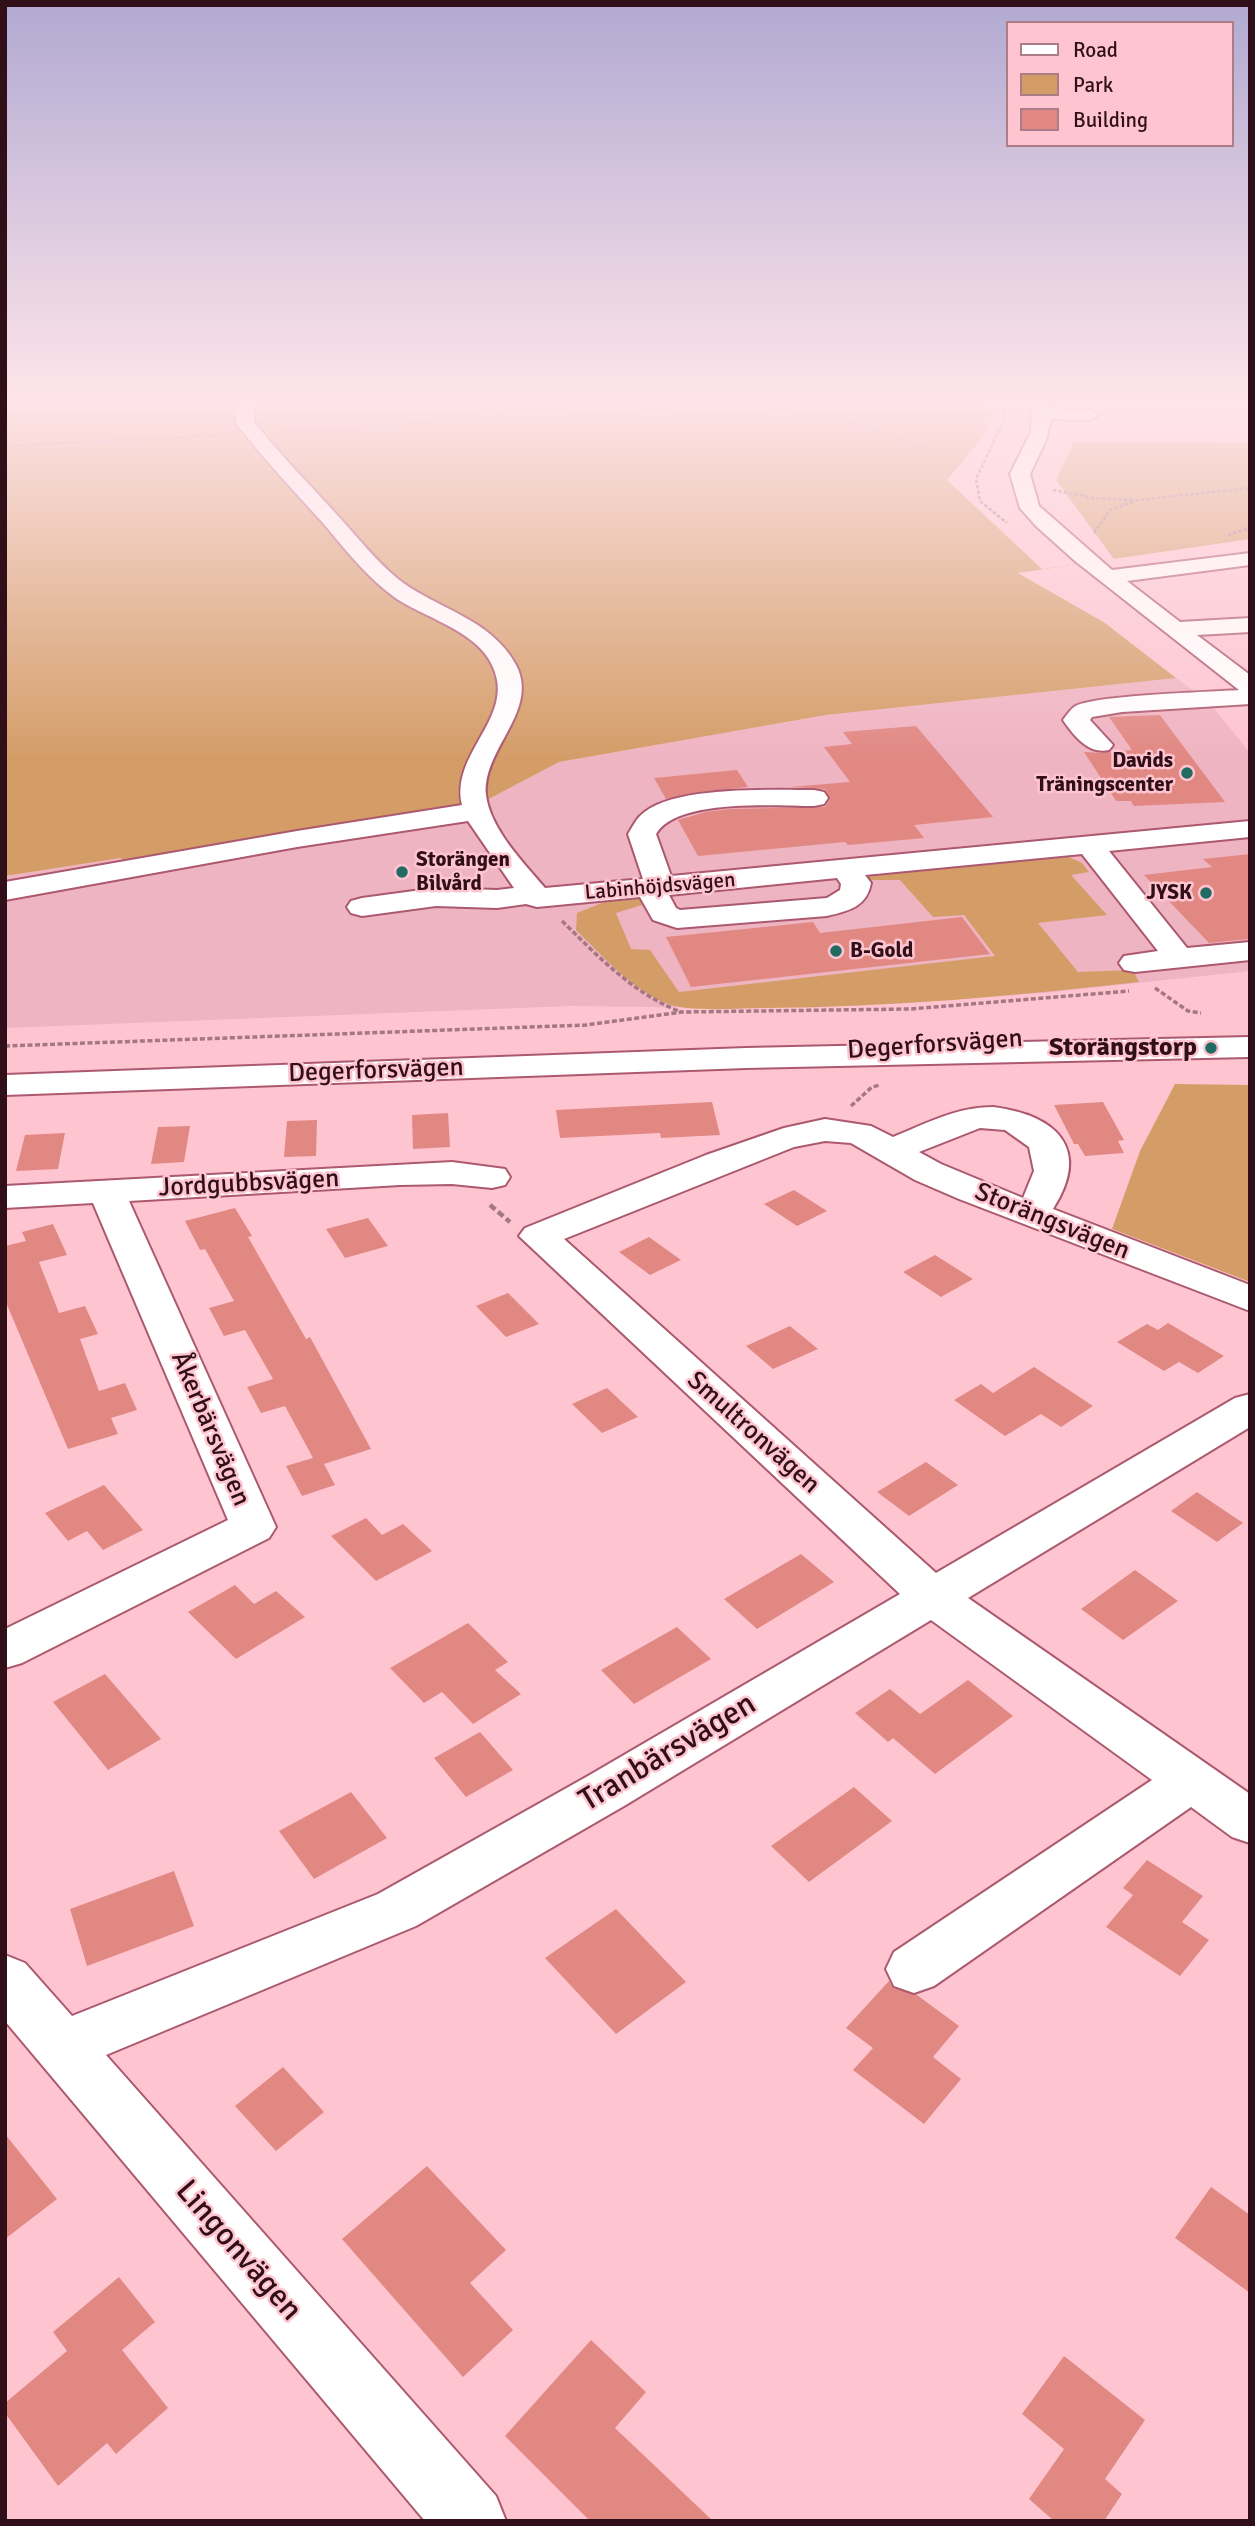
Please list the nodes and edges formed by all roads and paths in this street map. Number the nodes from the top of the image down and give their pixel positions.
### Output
1 (331, 522) edge
2 (1045, 522) edge
3 (1101, 522) edge
4 (1082, 557) junction
5 (1250, 559) edge
6 (1108, 577) junction
7 (1250, 625) edge
8 (1175, 629) junction
9 (1250, 687) edge
10 (1250, 697) edge
11 (1100, 745) dead end
12 (814, 798) dead end
13 (478, 812) junction
14 (1250, 829) edge
15 (1088, 843) junction
16 (657, 888) junction
17 (5, 891) edge
18 (536, 896) junction
19 (362, 907) dead end
20 (1250, 951) edge
21 (1179, 958) junction
22 (1135, 963) joint
23 (1168, 987) dead end
24 (1155, 988) junction
25 (682, 1013) junction
26 (1200, 1013) dead end
27 (1250, 1023) edge
28 (5, 1046) edge
29 (1250, 1047) edge
30 (746, 1058) junction
31 (885, 1084) dead end
32 (5, 1085) edge
33 (858, 1138) junction
34 (492, 1177) dead end
35 (107, 1192) junction
36 (5, 1197) edge
37 (1031, 1215) junction
38 (1250, 1299) edge
39 (1250, 1408) edge
40 (934, 1598) junction
41 (5, 1650) edge
42 (1191, 1780) junction
43 (1250, 1822) edge
44 (914, 1969) dead end
45 (5, 1980) edge
46 (61, 2047) junction
47 (471, 2521) edge

1 - 13 street
2 - 4 street
3 - 4 path
4 - 6 street
5 - 6 street
6 - 8 street
7 - 8 street
8 - 9 street
10 - 11 street
12 - 16 street
13 - 17 street
13 - 18 street
14 - 15 street
15 - 16 street
15 - 21 street
16 - 18 street, Labinhöjdsvägen
18 - 19 street, Labinhöjdsvägen
18 - 25 path
20 - 21 street
21 - 22 street
22 - 24 path
23 - 24 path
24 - 25 path
24 - 26 path
25 - 28 path
27 - 30 street, Degerforsvägen
29 - 30 street, Degerforsvägen
30 - 32 street, Degerforsvägen
31 - 33 path
33 - 37 street, Storängsvägen
33 - 37 street
33 - 40 street, Smultronvägen
34 - 35 street, Jordgubbsvägen
35 - 36 street, Jordgubbsvägen
35 - 41 street, Åkerbärsvägen
37 - 38 street, Storängsvägen
39 - 40 street, Tranbärsvägen
40 - 42 street, Smultronvägen
40 - 46 street, Tranbärsvägen
42 - 43 street, Smultronvägen
42 - 44 street
45 - 46 street, Lingonvägen
46 - 47 street, Lingonvägen

